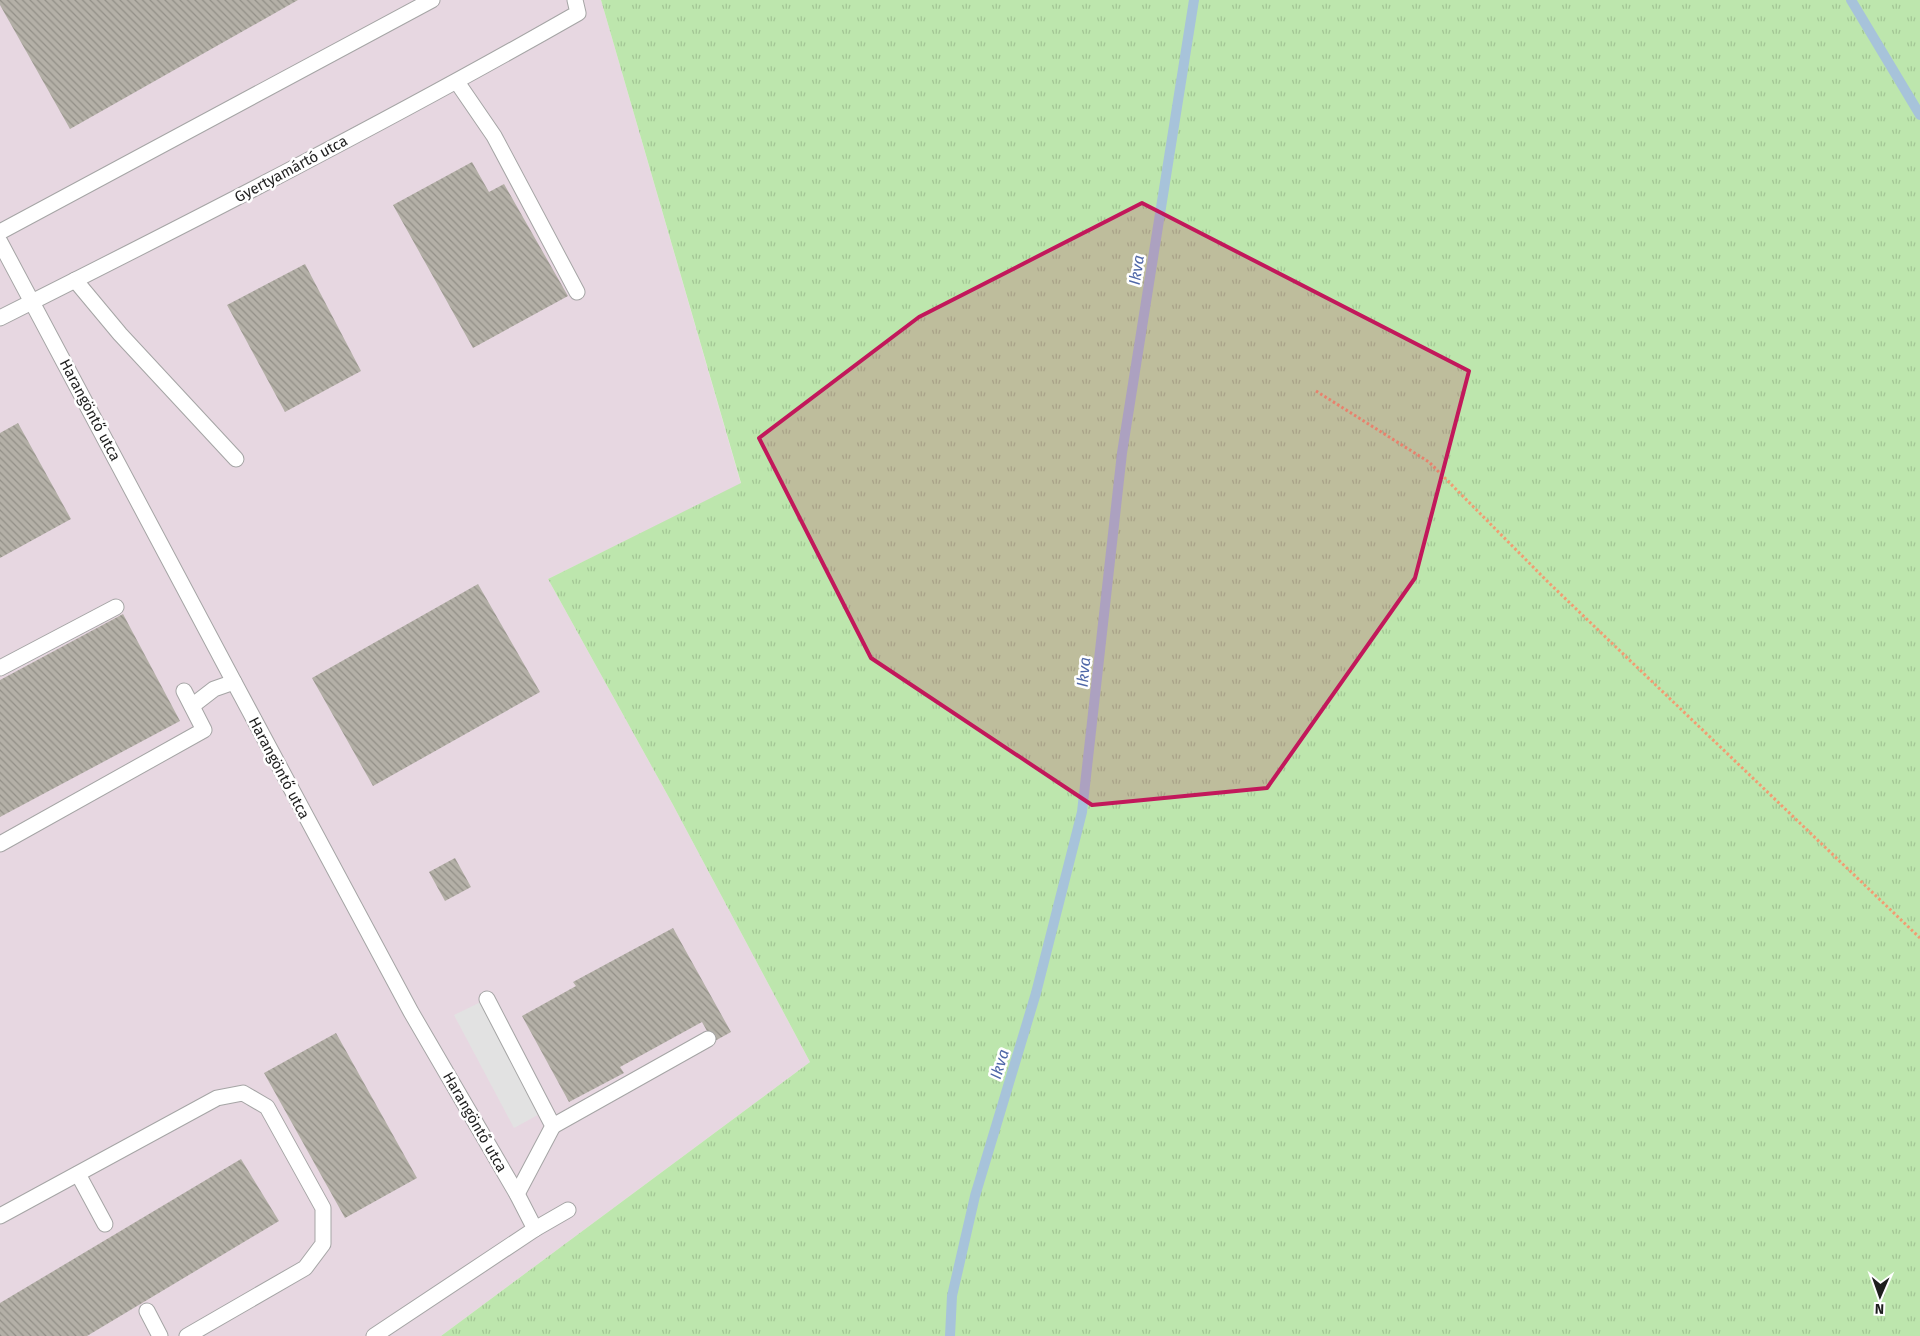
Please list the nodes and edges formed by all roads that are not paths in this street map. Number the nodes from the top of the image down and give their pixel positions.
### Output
1 (432, 0) edge
2 (576, 6) edge
3 (457, 82) junction
4 (0, 232) edge
5 (0, 242) edge
6 (74, 280) junction
7 (577, 292) dead end
8 (33, 301) junction
9 (0, 318) edge
10 (236, 459) dead end
11 (116, 607) dead end
12 (0, 668) edge
13 (234, 682) junction
14 (184, 691) dead end
15 (192, 706) junction
16 (0, 844) edge
17 (486, 999) dead end
18 (708, 1039) dead end
19 (553, 1126) junction
20 (78, 1174) junction
21 (517, 1194) junction
22 (568, 1210) dead end
23 (0, 1216) edge
24 (105, 1224) dead end
25 (535, 1229) junction
26 (147, 1311) dead end
27 (160, 1336) edge
28 (187, 1336) edge
29 (374, 1336) edge

1 - 4 lane
2 - 3 lane, Gyertyamártó utca
3 - 6 lane, Gyertyamártó utca
3 - 7 lane
5 - 8 lane, Harangöntő utca
6 - 8 lane, Gyertyamártó utca
6 - 10 lane
8 - 9 lane, Gyertyamártó utca
8 - 13 lane, Harangöntő utca
11 - 12 lane
13 - 15 lane
13 - 21 lane, Harangöntő utca
14 - 15 lane
15 - 16 lane
17 - 19 lane
18 - 19 lane
19 - 21 lane
20 - 23 lane
20 - 24 lane
20 - 28 lane
21 - 25 lane, Harangöntő utca
22 - 25 lane
25 - 29 lane
26 - 27 lane

